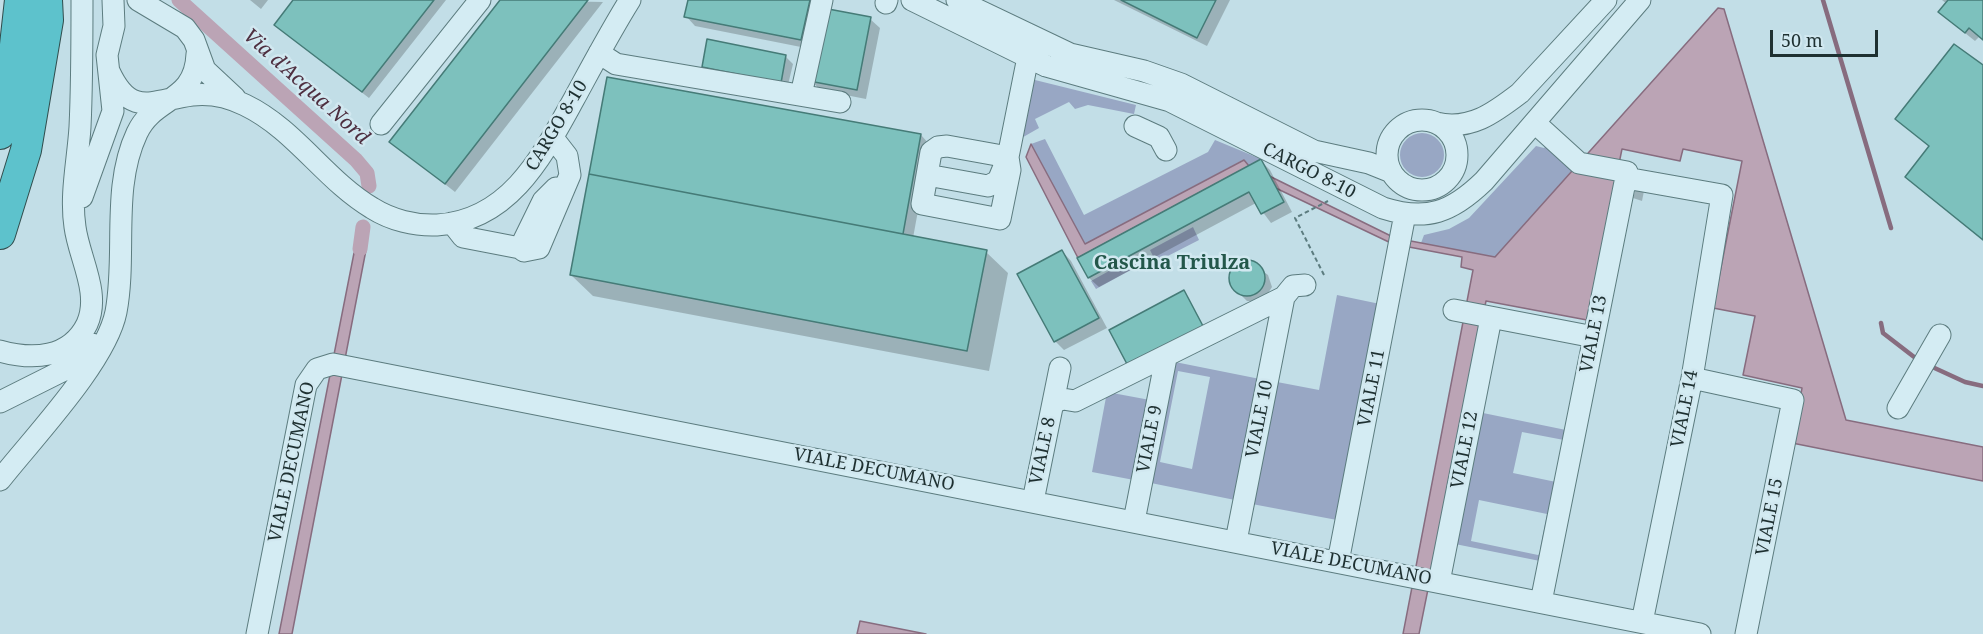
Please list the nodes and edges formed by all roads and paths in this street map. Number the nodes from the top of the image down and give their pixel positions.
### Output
1 (20, 0) edge
2 (47, 0) edge
3 (82, 0) edge
4 (113, 0) edge
5 (138, 0) edge
6 (480, 0) edge
7 (630, 0) edge
8 (822, 0) edge
9 (912, 0) edge
10 (957, 0) edge
11 (1596, 0) edge
12 (1640, 0) edge
13 (160, 14) junction
14 (111, 40) junction
15 (599, 53) junction
16 (197, 54) junction
17 (1028, 57) junction
18 (108, 71) junction
19 (801, 95) junction
20 (170, 100) junction
21 (840, 102) dead end
22 (243, 104) junction
23 (1486, 117) junction
24 (1436, 123) junction
25 (1535, 123) junction
26 (381, 124) dead end
27 (1136, 126) dead end
28 (0, 134) edge
29 (553, 138) junction
30 (1390, 140) junction
31 (1166, 150) dead end
32 (1457, 154) junction
33 (1008, 158) junction
34 (1351, 160) junction
35 (1389, 171) junction
36 (927, 175) junction
37 (1626, 178) junction
38 (1332, 199) dead end
39 (1405, 214) junction
40 (452, 223) junction
41 (0, 234) edge
42 (80, 251) junction
43 (1324, 275) dead end
44 (120, 283) junction
45 (1305, 285) dead end
46 (1284, 297) junction
47 (1454, 310) dead end
48 (1491, 318) junction
49 (1940, 335) dead end
50 (1594, 337) junction
51 (0, 351) edge
52 (1166, 358) junction
53 (1060, 368) dead end
54 (1692, 378) junction
55 (0, 402) edge
56 (1054, 402) junction
57 (1898, 408) dead end
58 (6, 473) edge
59 (0, 494) edge
60 (1033, 501) junction
61 (1134, 521) junction
62 (1236, 542) junction
63 (1338, 562) junction
64 (1438, 582) junction
65 (1541, 602) junction
66 (1642, 622) junction
67 (257, 634) edge
68 (1700, 634) edge
69 (1746, 634) edge

1 - 28 highway
2 - 41 highway
3 - 42 street
4 - 14 street
5 - 13 street
6 - 26 street
7 - 15 street, CARGO 8-10
8 - 19 street
9 - 17 street, CARGO 8-10
10 - 34 street
11 - 23 street
12 - 25 street, CARGO 8-10
13 - 14 street
13 - 16 street
14 - 18 street
15 - 19 street
15 - 29 street, CARGO 8-10
16 - 20 street
16 - 22 street
17 - 33 street
17 - 39 street, CARGO 8-10
18 - 20 street
18 - 42 street
19 - 21 street
20 - 22 street
20 - 44 street
22 - 40 street, CARGO 8-10
23 - 24 street
23 - 32 street
24 - 30 street
24 - 32 street
25 - 37 street
25 - 39 street, CARGO 8-10
27 - 31 street
29 - 40 street, CARGO 8-10
29 - 40 street
30 - 34 street
30 - 35 street
32 - 35 street
33 - 36 street
33 - 36 street
33 - 36 street
34 - 35 street
37 - 50 street, VIALE 13
37 - 54 street, VIALE 14
38 - 43 path
39 - 63 street, VIALE 11
42 - 51 street
44 - 55 street
44 - 58 street
45 - 46 street
46 - 52 street
46 - 62 street, VIALE 10
47 - 48 street
48 - 50 street
48 - 64 street, VIALE 12
49 - 57 street
50 - 65 street, VIALE 13
52 - 56 street
52 - 61 street, VIALE 9
53 - 56 street, VIALE 8
54 - 66 street, VIALE 14
54 - 69 street, VIALE 15
56 - 60 street, VIALE 8
58 - 59 street
60 - 61 street, VIALE DECUMANO
60 - 67 street, VIALE DECUMANO
61 - 62 street, VIALE DECUMANO
62 - 63 street, VIALE DECUMANO
63 - 64 street, VIALE DECUMANO
64 - 65 street, VIALE DECUMANO
65 - 66 street, VIALE DECUMANO
66 - 68 street, VIALE DECUMANO

